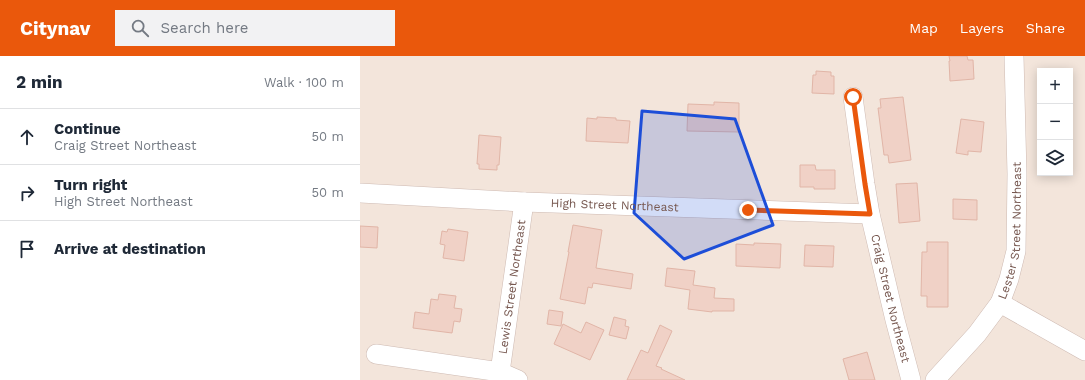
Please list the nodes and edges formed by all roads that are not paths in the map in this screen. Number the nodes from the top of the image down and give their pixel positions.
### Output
1 (1014, 56) edge
2 (853, 97) dead end
3 (360, 193) edge
4 (524, 202) junction
5 (870, 214) junction
6 (1000, 302) junction
7 (1085, 351) edge
8 (376, 354) dead end
9 (500, 372) junction
10 (518, 380) edge
11 (911, 380) edge
12 (935, 380) edge

1 - 6 street, Lester Street Northeast
2 - 5 street, Craig Street Northeast
3 - 4 street, High Street Northeast
4 - 5 street, High Street Northeast
4 - 9 street, Lewis Street Northeast
5 - 11 street, Craig Street Northeast
6 - 7 street
6 - 12 street, Lester Street Northeast
8 - 9 street
9 - 10 street

